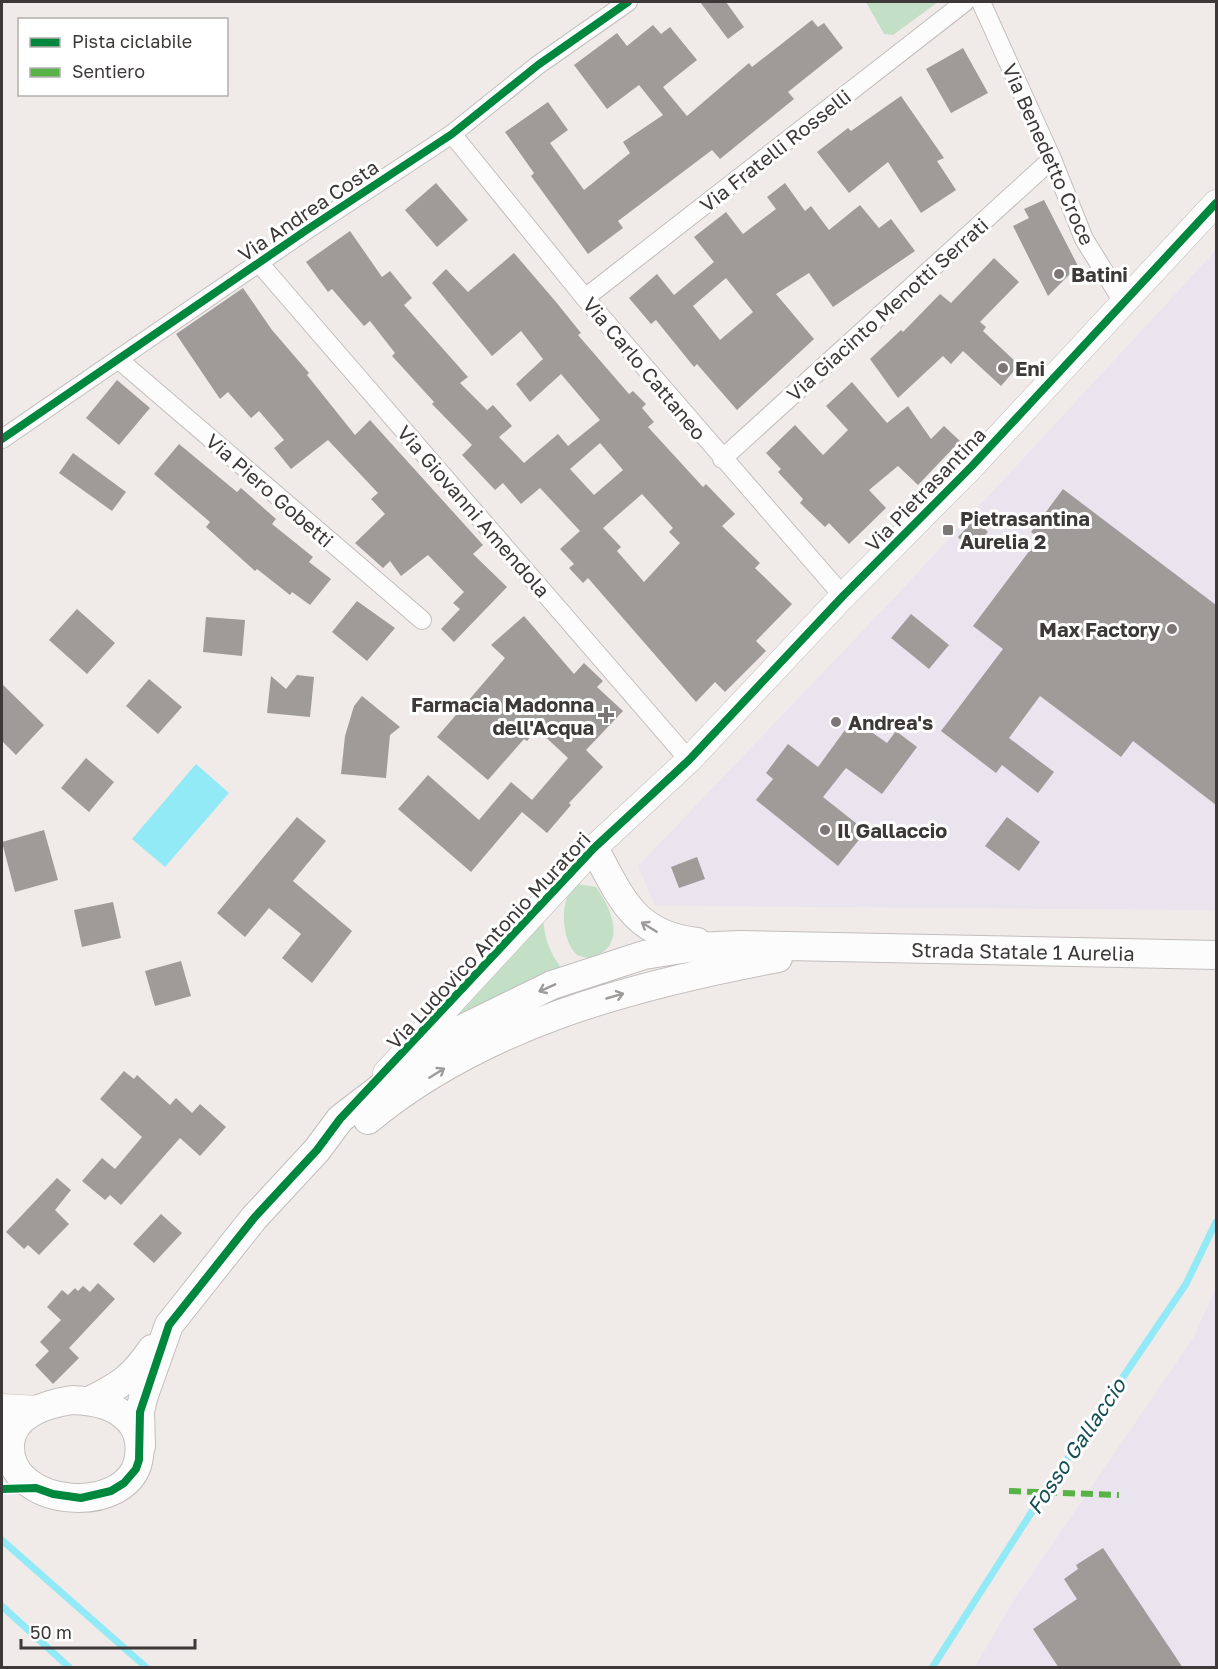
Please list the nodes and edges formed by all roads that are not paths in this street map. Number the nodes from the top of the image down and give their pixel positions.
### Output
1 (965, 2) edge
2 (981, 2) edge
3 (624, 3) edge
4 (452, 134) junction
5 (1052, 159) junction
6 (1216, 203) edge
7 (259, 263) junction
8 (585, 298) junction
9 (1123, 302) junction
10 (118, 359) junction
11 (2, 439) edge
12 (722, 459) junction
13 (843, 596) junction
14 (422, 620) dead end
15 (689, 760) junction
16 (652, 795) joint
17 (594, 848) junction
18 (725, 946) junction
19 (830, 948) junction
20 (1216, 955) edge
21 (351, 1110) junction
22 (265, 1206) junction
23 (169, 1324) junction
24 (89, 1401) junction
25 (2, 1407) edge
26 (39, 1409) junction
27 (6, 1444) edge
28 (141, 1446) junction
29 (36, 1488) junction
30 (2, 1489) edge

1 - 8 street, Via Fratelli Rosselli
2 - 5 street, Via Benedetto Croce
3 - 4 street, Via Andrea Costa
4 - 7 street, Via Andrea Costa
4 - 8 street, Via Carlo Cattaneo
5 - 9 street, Via Benedetto Croce
5 - 12 street, Via Giacinto Menotti Serrati
6 - 9 street, Via Pietrasantina
7 - 10 street, Via Andrea Costa
7 - 15 street, Via Giovanni Amendola
8 - 12 street, Via Carlo Cattaneo
9 - 13 street, Via Pietrasantina
10 - 11 street, Via Andrea Costa
10 - 14 street, Via Piero Gobetti
12 - 13 street, Via Carlo Cattaneo
13 - 15 street, Via Pietrasantina
15 - 16 street, Via Pietrasantina
16 - 17 street, Via Ludovico Antonio Muratori
18 -> 17 main road
17 - 21 street, Via Ludovico Antonio Muratori
18 - 19 main road, Strada Statale 1 Aurelia
18 -> 21 main road, Strada Statale 1 Aurelia
19 - 20 main road, Strada Statale 1 Aurelia
22 -> 19 main road, Strada Statale 1 Aurelia
21 - 22 main road, Strada Statale 1 Aurelia
22 - 23 main road, Strada Statale 1 Aurelia
23 - 24 main road
23 - 28 main road, Strada Statale 1 Aurelia
24 - 26 main road
24 - 28 main road
25 - 26 street
26 - 27 main road
27 - 29 main road
28 - 29 main road
29 - 30 main road

